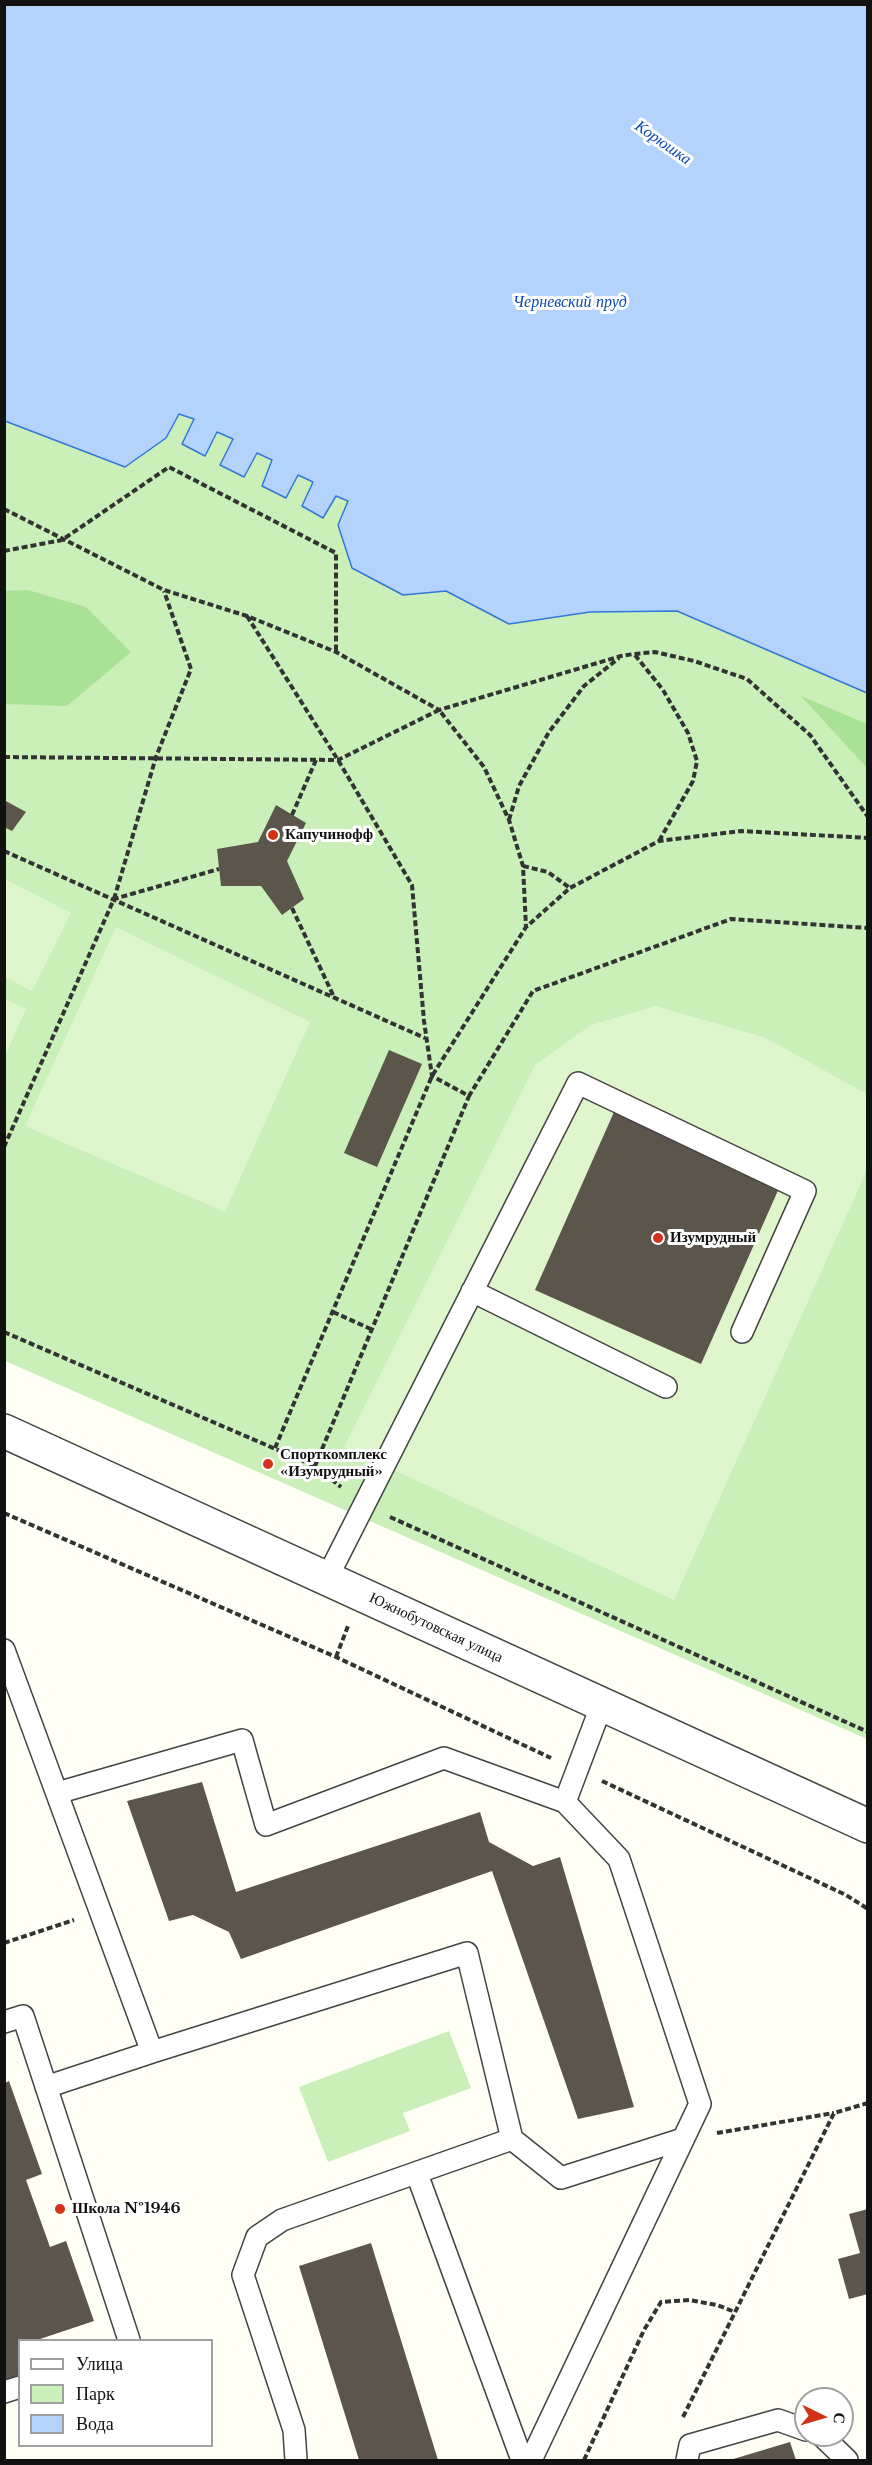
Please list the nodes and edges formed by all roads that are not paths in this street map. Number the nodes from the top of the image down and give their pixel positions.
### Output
1 (472, 1291) junction
2 (742, 1332) dead end
3 (666, 1387) dead end
4 (4, 1431) edge
5 (327, 1578) junction
6 (4, 1650) edge
7 (602, 1704) junction
8 (57, 1793) junction
9 (565, 1802) junction
10 (867, 1826) edge
11 (4, 2022) edge
12 (152, 2052) junction
13 (46, 2087) junction
14 (512, 2139) junction
15 (683, 2139) junction
16 (417, 2174) junction
17 (129, 2339) edge
18 (794, 2426) edge
19 (833, 2447) edge
20 (296, 2460) edge
21 (522, 2460) edge
22 (531, 2460) edge
23 (687, 2460) edge
24 (847, 2460) edge

1 - 2 lane
1 - 3 lane
1 - 5 lane
4 - 5 street, Южнобутовская улица
5 - 7 street, Южнобутовская улица
6 - 8 lane
7 - 9 lane
7 - 10 street, Южнобутовская улица
8 - 9 lane
8 - 12 lane
9 - 15 lane
11 - 13 lane
12 - 13 lane
12 - 14 lane
13 - 17 lane
14 - 15 lane
14 - 16 lane
15 - 22 lane
16 - 20 lane
16 - 21 lane
18 - 23 lane
19 - 24 lane

